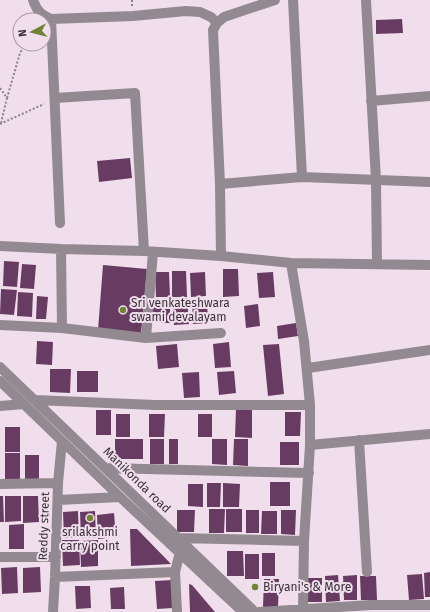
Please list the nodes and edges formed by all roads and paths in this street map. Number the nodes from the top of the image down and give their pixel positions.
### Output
1 (33, 0) edge
2 (275, 0) edge
3 (293, 0) edge
4 (366, 0) edge
5 (39, 12) edge
6 (52, 19) joint
7 (217, 23) junction
8 (21, 52) edge
9 (0, 88) edge
10 (430, 96) edge
11 (6, 98) junction
12 (55, 98) junction
13 (371, 101) junction
14 (0, 124) edge
15 (302, 178) junction
16 (376, 180) junction
17 (430, 182) edge
18 (220, 184) junction
19 (60, 223) dead end
20 (0, 246) edge
21 (61, 249) junction
22 (148, 252) junction
23 (221, 256) junction
24 (291, 262) junction
25 (377, 264) junction
26 (430, 265) edge
27 (0, 325) edge
28 (62, 328) junction
29 (221, 333) dead end
30 (146, 338) junction
31 (430, 350) edge
32 (0, 367) edge
33 (308, 368) junction
34 (0, 381) edge
35 (35, 400) junction
36 (24, 404) junction
37 (310, 405) junction
38 (0, 406) edge
39 (430, 434) edge
40 (359, 440) junction
41 (62, 441) junction
42 (310, 445) junction
43 (106, 468) junction
44 (308, 473) junction
45 (58, 483) junction
46 (0, 484) edge
47 (120, 497) junction
48 (58, 500) junction
49 (178, 538) junction
50 (304, 541) junction
51 (180, 552) junction
52 (0, 557) edge
53 (56, 557) junction
54 (175, 572) junction
55 (367, 572) dead end
56 (55, 577) junction
57 (430, 605) edge
58 (303, 609) junction
59 (53, 612) edge
60 (177, 612) edge
61 (243, 612) edge
62 (255, 612) edge
63 (259, 612) edge

1 - 5 street
2 - 7 street
3 - 15 street
4 - 13 street
6 - 7 street
6 - 12 street
7 - 18 street
8 - 11 path
9 - 11 path
10 - 13 street
11 - 14 path
12 - 14 path
12 - 19 street
12 - 22 street
13 - 16 street
15 - 16 street
15 - 18 street
16 - 17 street
16 - 25 street
18 - 23 street
20 - 21 street
21 - 22 street
21 - 28 street
22 - 23 street
22 - 30 street
23 - 24 street
24 - 25 street
24 - 33 street
25 - 26 street
27 - 28 street
28 - 30 street
29 - 30 street
31 - 33 street
32 - 35 street, Manikonda road
33 - 37 street
34 - 36 street, Manikonda road
35 - 37 street
35 - 43 street, Manikonda road
36 - 38 street
36 - 41 street, Manikonda road
37 - 42 street
39 - 40 street
40 - 42 street
40 - 55 street
41 - 45 street, Reddy street
41 - 47 street, Manikonda road
42 - 44 street
43 - 44 street
43 - 49 street, Manikonda road
44 - 50 street
45 - 46 street
45 - 48 street, Reddy street
47 - 48 street
47 - 51 street, Manikonda road
48 - 53 street, Reddy street
49 - 50 street
49 - 62 street, Manikonda road
50 - 58 street
51 - 54 street
51 - 61 street, Manikonda road
52 - 53 street
53 - 56 street, Reddy street
54 - 56 street
54 - 60 street
56 - 59 street, Reddy street
57 - 58 street
58 - 63 street

